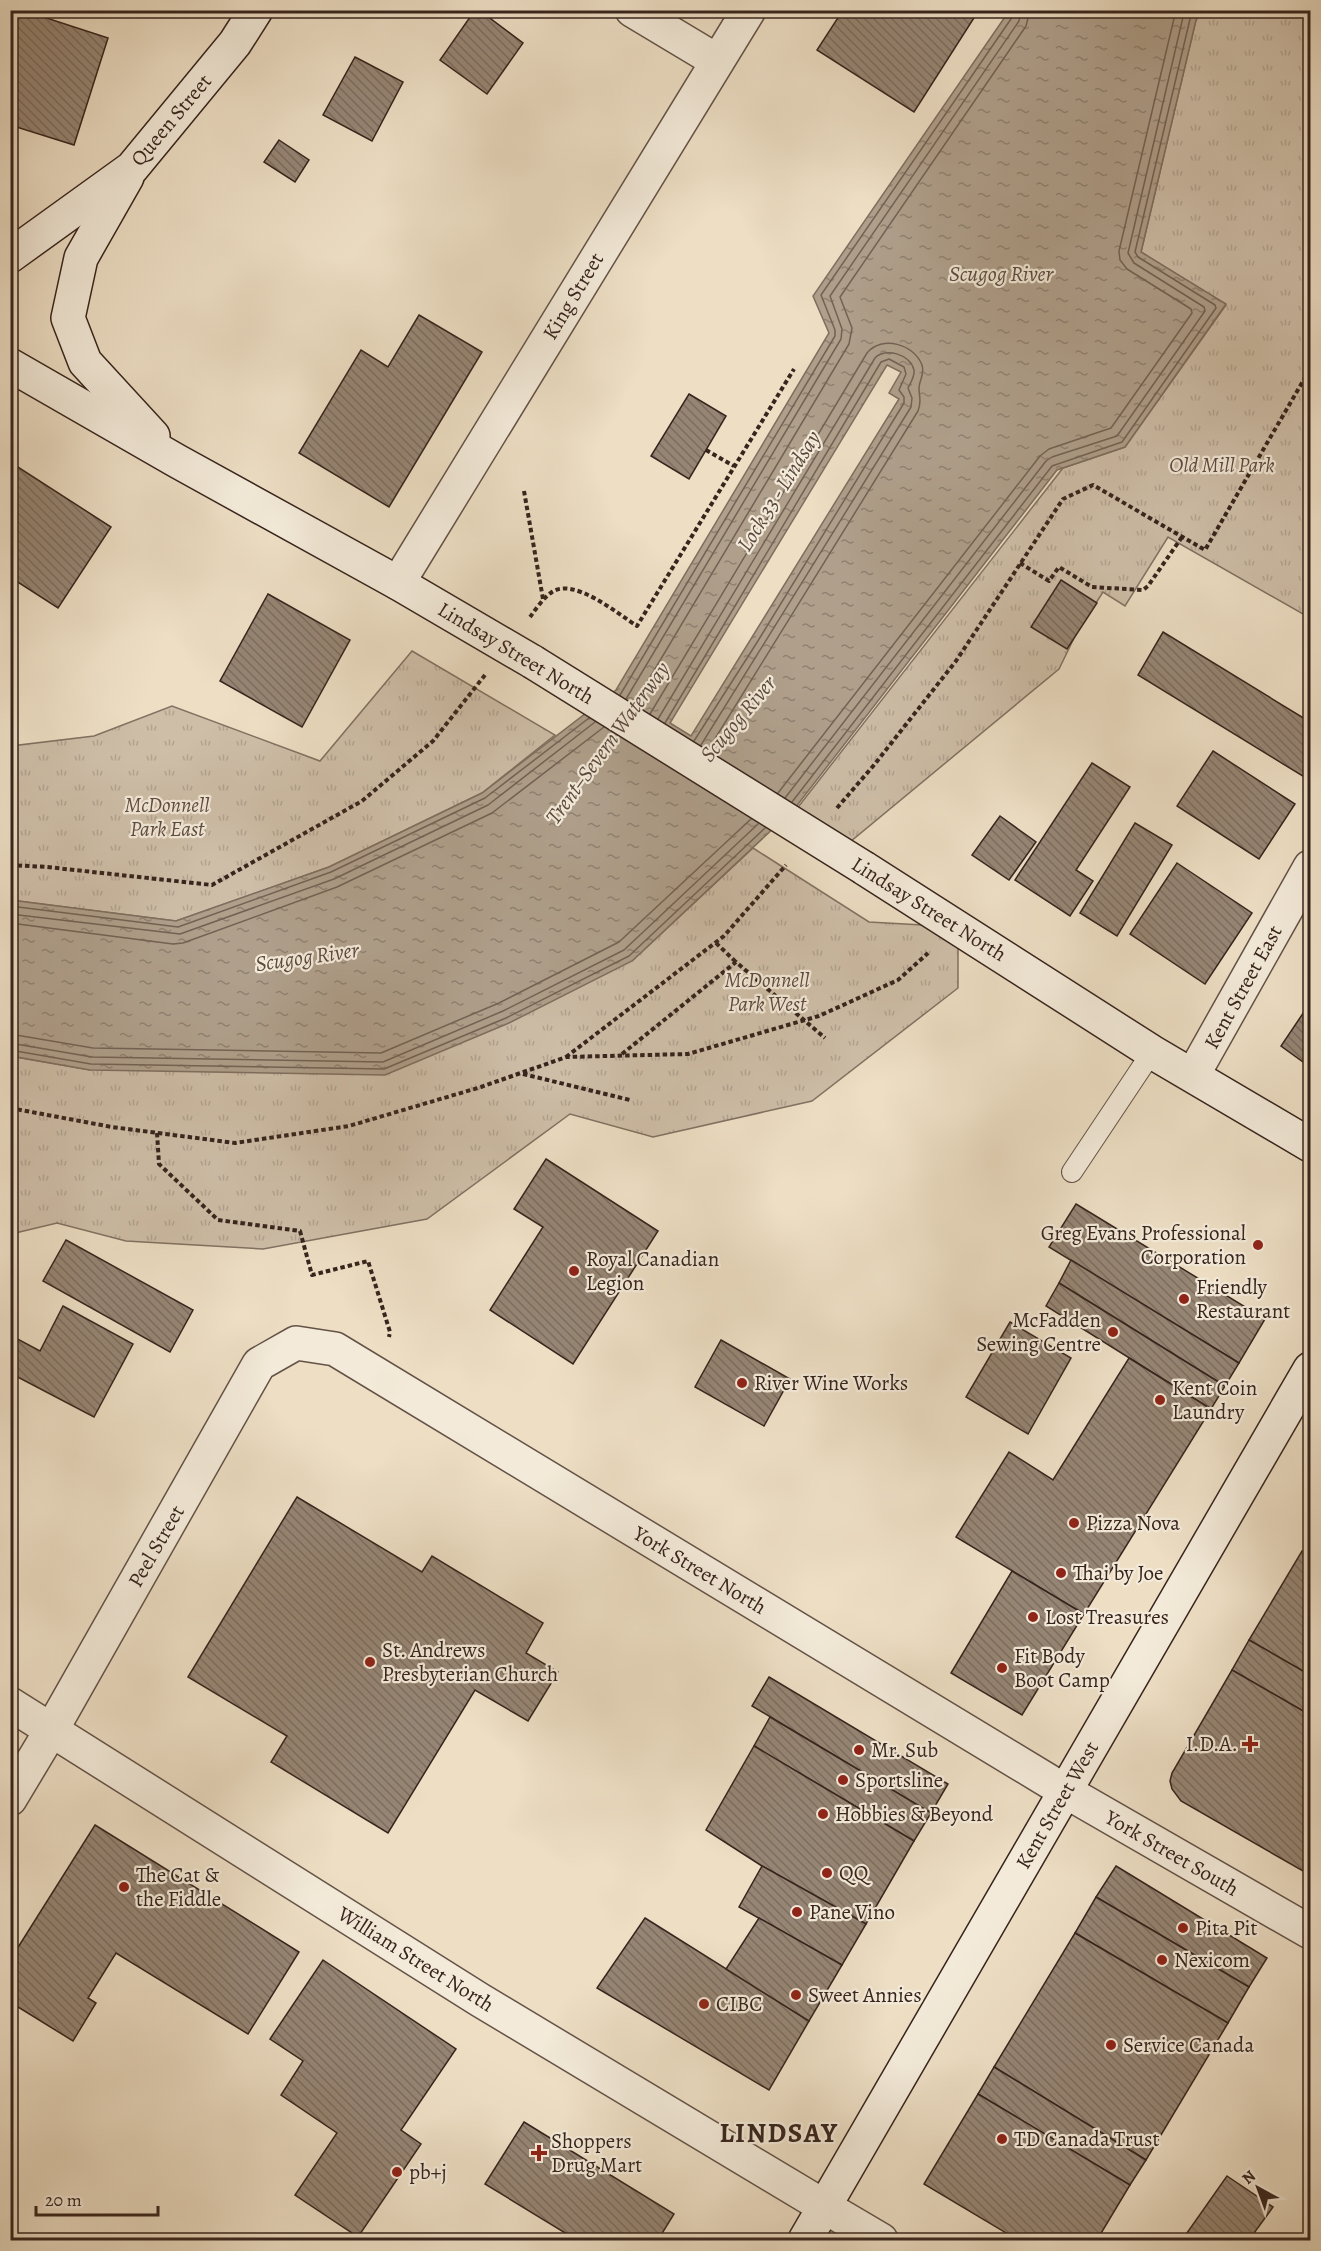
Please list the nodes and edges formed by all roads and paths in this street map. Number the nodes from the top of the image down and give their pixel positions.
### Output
1 (256, 10) edge
2 (632, 10) edge
3 (749, 10) edge
4 (717, 61) junction
5 (132, 168) junction
6 (10, 256) edge
7 (10, 365) edge
8 (794, 369) dead end
9 (1311, 369) edge
10 (706, 450) dead end
11 (177, 461) junction
12 (734, 466) junction
13 (524, 491) dead end
14 (1183, 537) junction
15 (1020, 563) junction
16 (398, 583) junction
17 (543, 600) junction
18 (520, 655) junction
19 (829, 816) dead end
20 (792, 859) dead end
21 (10, 865) edge
22 (1311, 867) edge
23 (958, 927) junction
24 (716, 943) junction
25 (736, 962) junction
26 (805, 1020) junction
27 (825, 1038) dead end
28 (1152, 1052) junction
29 (621, 1054) junction
30 (566, 1056) junction
31 (520, 1073) junction
32 (1193, 1075) junction
33 (630, 1100) dead end
34 (10, 1108) edge
35 (157, 1133) junction
36 (1311, 1145) edge
37 (1072, 1172) dead end
38 (335, 1349) joint
39 (1311, 1369) edge
40 (389, 1383) junction
41 (10, 1704) edge
42 (52, 1729) junction
43 (1065, 1791) junction
44 (10, 1799) edge
45 (1311, 1932) edge
46 (825, 2207) junction
47 (805, 2241) edge
48 (880, 2241) edge

1 - 5 street, Queen Street
2 - 4 street
3 - 4 street, King Street
4 - 16 street, King Street
5 - 6 street, Queen Street
5 - 11 street
7 - 11 street, Lindsay Street North
8 - 12 path
9 - 14 path
10 - 12 path
11 - 16 street, Lindsay Street North
12 - 17 path
13 - 17 path
14 - 15 path
14 - 15 path
15 - 19 path
16 - 18 street, Lindsay Street North
17 - 18 path
18 - 21 path
18 - 23 street, Lindsay Street North, bridge
20 - 24 path
22 - 32 street, Kent Street East
23 - 26 path
23 - 28 street, Lindsay Street North
24 - 25 path
24 - 30 path
25 - 26 path
25 - 29 path
26 - 27 path
26 - 29 path
28 - 32 street, Lindsay Street North
28 - 37 lane
29 - 30 path
30 - 31 path
31 - 33 path
31 - 35 path
32 - 36 street, Lindsay Street North
34 - 35 path
35 - 40 path
38 - 40 street, York Street North
38 - 42 street, Peel Street
39 - 43 street, Kent Street West
40 - 43 street, York Street North
41 - 42 street, William Street North
42 - 44 street, Peel Street
42 - 46 street, William Street North
43 - 45 street, York Street South
43 - 46 street, Kent Street West
46 - 47 street, Kent Street West
46 - 48 street, William Street North

